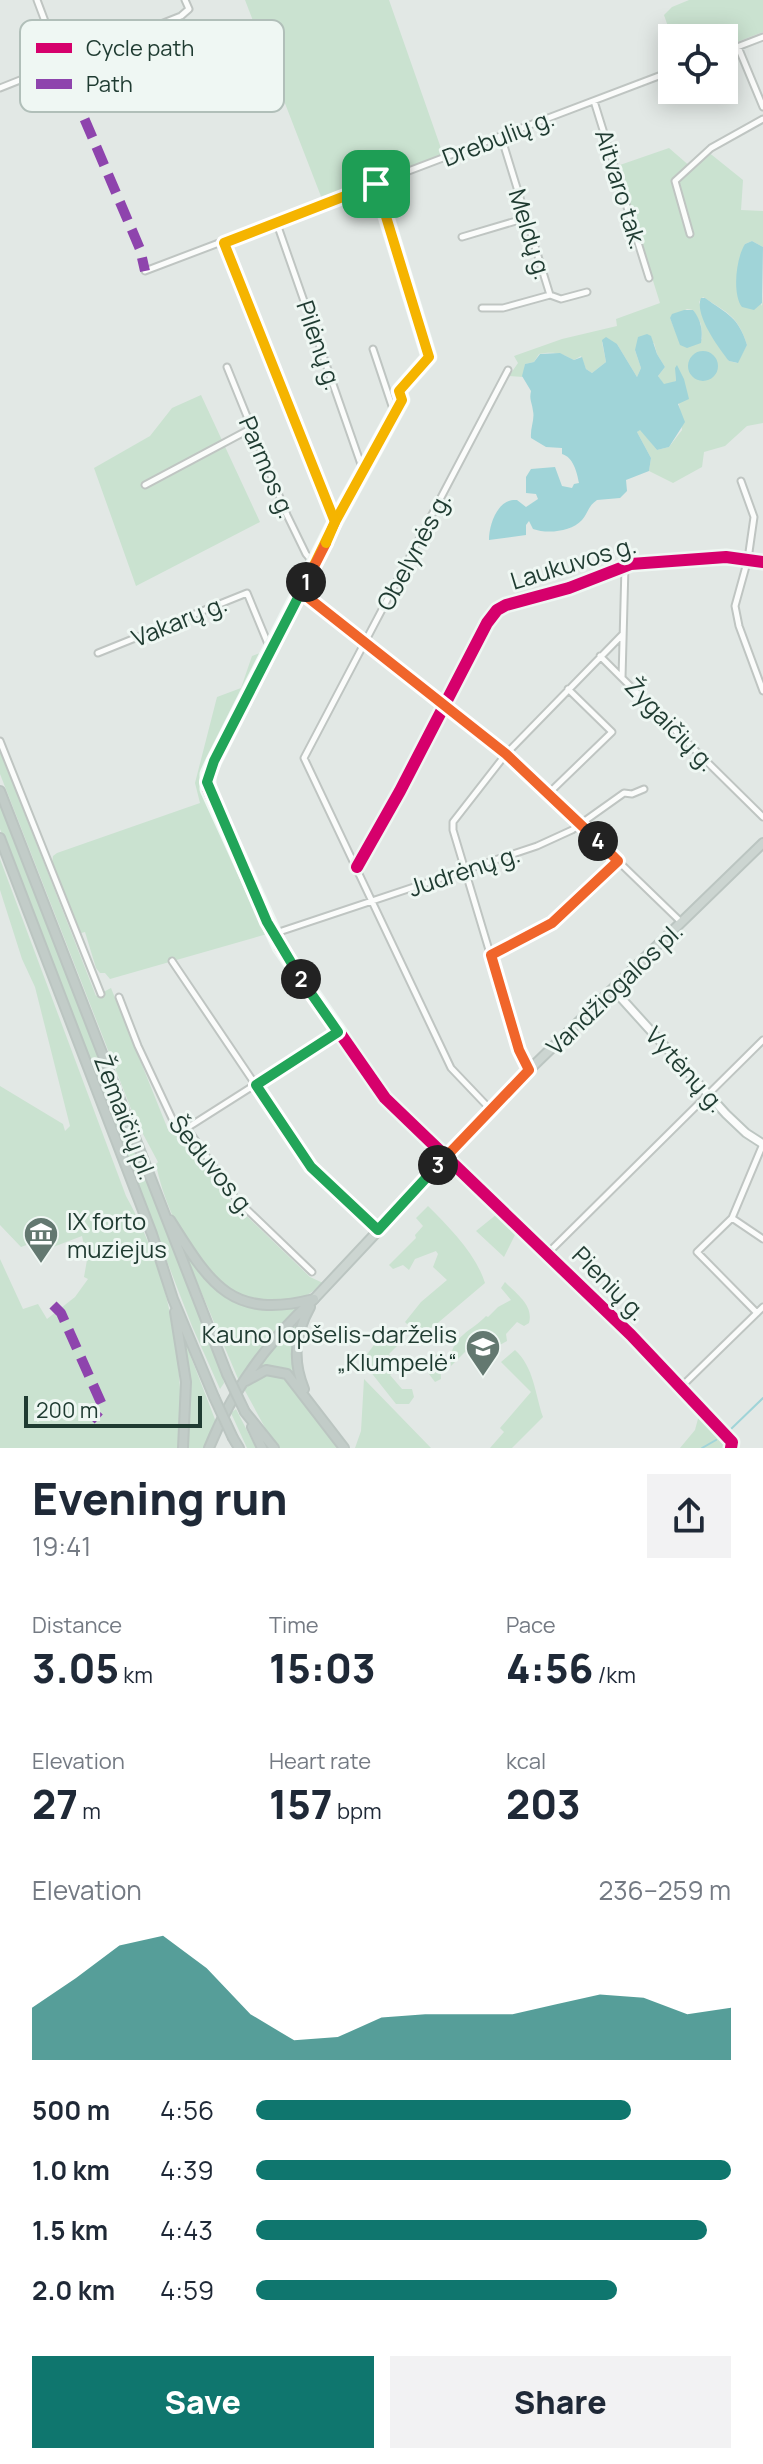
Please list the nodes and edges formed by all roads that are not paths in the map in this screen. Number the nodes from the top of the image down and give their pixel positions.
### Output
1 (37, 0) edge
2 (185, 0) edge
3 (44, 20) edge
4 (171, 20) edge
5 (763, 37) edge
6 (738, 47) joint
7 (658, 76) edge
8 (20, 80) edge
9 (0, 88) edge
10 (594, 101) junction
11 (763, 107) edge
12 (763, 119) edge
13 (501, 136) junction
14 (376, 184) junction
15 (526, 218) junction
16 (276, 221) junction
17 (690, 234) dead end
18 (462, 237) dead end
19 (224, 243) junction
20 (145, 271) dead end
21 (649, 278) dead end
22 (587, 292) dead end
23 (550, 295) junction
24 (482, 308) dead end
25 (373, 349) dead end
26 (227, 367) dead end
27 (508, 370) dead end
28 (394, 412) junction
29 (252, 428) junction
30 (363, 470) junction
31 (741, 481) dead end
32 (145, 485) dead end
33 (335, 522) junction
34 (748, 559) junction
35 (763, 562) edge
36 (315, 565) junction
37 (625, 566) junction
38 (301, 592) junction
39 (623, 634) junction
40 (366, 641) junction
41 (271, 651) junction
42 (98, 653) dead end
43 (600, 656) junction
44 (622, 678) junction
45 (568, 689) junction
46 (763, 691) edge
47 (444, 703) junction
48 (0, 741) edge
49 (506, 754) junction
50 (644, 789) dead end
51 (0, 791) edge
52 (549, 793) junction
53 (763, 817) edge
54 (580, 822) junction
55 (0, 838) edge
56 (763, 843) edge
57 (618, 861) junction
58 (357, 867) junction
59 (464, 870) junction
60 (372, 901) junction
61 (681, 922) junction
62 (273, 934) junction
63 (491, 955) junction
64 (172, 961) dead end
65 (613, 989) junction
66 (101, 994) dead end
67 (119, 997) dead end
68 (338, 1032) junction
69 (763, 1040) edge
70 (529, 1070) junction
71 (256, 1085) junction
72 (707, 1093) junction
73 (491, 1110) junction
74 (187, 1128) junction
75 (763, 1144) edge
76 (446, 1157) junction
77 (160, 1202) junction
78 (732, 1218) junction
79 (378, 1230) junction
80 (763, 1239) edge
81 (548, 1253) junction
82 (312, 1272) dead end
83 (173, 1299) junction
84 (314, 1299) junction
85 (763, 1307) edge
86 (757, 1313) junction
87 (242, 1384) junction
88 (681, 1387) junction
89 (307, 1397) junction
90 (245, 1412) junction
91 (183, 1448) edge
92 (209, 1448) edge
93 (238, 1448) edge
94 (262, 1448) edge
95 (274, 1448) edge
96 (344, 1448) edge
97 (731, 1448) edge

1 - 3 street
2 - 4 street
5 - 6 street
6 - 11 street
7 - 10 street, Drebulių g.
8 - 9 street
10 - 13 street, Drebulių g.
10 - 21 street, Aitvaro tak.
12 - 17 street
13 - 14 street, Drebulių g.
13 - 15 street, Meldų g.
14 - 16 street, Drebulių g.
14 - 28 street, Pienių g.
15 - 18 street
15 - 23 street, Meldų g.
16 - 19 street, Drebulių g.
16 - 30 street, Pilėnų g.
19 - 20 street, Drebulių g.
19 - 33 street
22 - 23 street, Meldų g.
23 - 24 street
25 - 28 street
26 - 29 street, Parmos g.
27 - 40 street, Obelynės g.
28 - 30 street, Pienių g.
29 - 32 street
29 - 36 street, Parmos g.
30 - 33 street, Pienių g.
31 - 34 street
33 - 36 street, Pienių g.
34 - 35 street, Laukuvos g.
34 - 37 street, Laukuvos g.
34 - 46 street
36 - 38 street, Pienių g.
37 - 39 street, Žygaičių g.
37 - 47 street, Laukuvos g.
38 - 40 street
38 - 41 street, Pienių g.
39 - 43 street
39 - 44 street, Žygaičių g.
40 - 47 street
40 - 58 street, Obelynės g.
41 - 42 street, Vakarų g.
41 - 62 street, Pienių g.
43 - 44 street
43 - 45 street
44 - 53 street, Žygaičių g.
45 - 49 street
45 - 52 street
47 - 49 street
47 - 58 street, Laukuvos g.
48 - 66 street
49 - 52 street
49 - 59 street
50 - 54 street, Judrėnų g.
51 - 77 highway, Žemaičių pl.
52 - 54 street
54 - 57 street
54 - 59 street, Judrėnų g.
55 - 83 highway, Žemaičių pl.
56 - 61 main road, Vandžiogalos pl.
57 - 61 street
57 - 63 street
58 - 60 street, Obelynės g.
59 - 60 street, Judrėnų g.
59 - 63 street
60 - 62 street, Judrėnų g.
60 - 73 street, Obelynės g.
61 - 65 main road, Vandžiogalos pl.
62 - 68 street, Pienių g.
63 - 70 street
64 - 71 street
65 - 70 main road, Vandžiogalos pl.
65 - 72 main road, Vytėnų g.
67 - 74 street, Šeduvos g.
68 - 71 street
68 - 76 street, Pienių g.
69 - 72 street
70 - 73 main road, Vandžiogalos pl.
71 - 74 street
71 - 79 street
72 - 75 main road, Vytėnų g.
72 - 81 street
73 - 76 main road, Vandžiogalos pl.
74 - 82 street, Šeduvos g.
75 - 78 street
76 - 79 main road, Vandžiogalos pl.
76 - 81 street, Pienių g.
77 - 84 highway
77 - 90 highway, Žemaičių pl., bridge
78 - 80 street
78 - 86 street
79 - 84 main road, Vandžiogalos pl.
81 - 88 street, Pienių g.
83 - 91 highway
83 - 93 highway, Žemaičių pl., bridge
84 - 87 highway, Vandžiogalos pl.
84 - 89 highway
85 - 86 street
86 - 88 street
87 - 89 highway
87 - 92 highway, Vandžiogalos pl.
88 - 97 street, Pienių g.
89 - 96 highway
90 - 94 highway
90 - 95 highway, Žemaičių pl.

